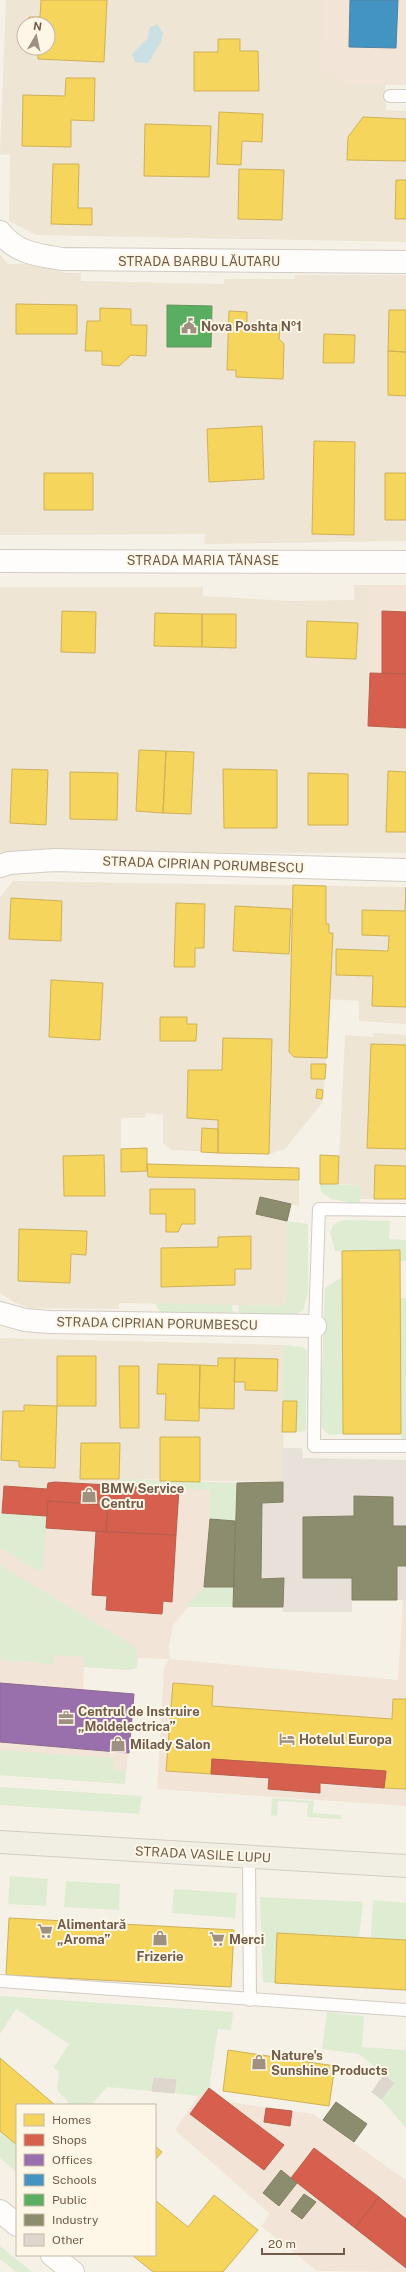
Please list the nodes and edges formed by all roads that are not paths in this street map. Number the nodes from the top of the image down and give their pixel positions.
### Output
1 (390, 96) dead end
2 (406, 96) edge
3 (0, 232) edge
4 (406, 262) edge
5 (0, 561) edge
6 (406, 562) edge
7 (0, 866) edge
8 (406, 870) edge
9 (406, 1210) edge
10 (0, 1313) edge
11 (315, 1326) junction
12 (406, 1446) edge
13 (0, 1842) edge
14 (249, 1857) junction
15 (406, 1866) edge
16 (0, 1981) edge
17 (250, 2000) junction
18 (406, 2010) edge
19 (0, 2211) edge
20 (16, 2224) edge
21 (53, 2256) edge
22 (73, 2272) edge

1 - 2 lane
3 - 4 street, STRADA BARBU LĂUTARU
5 - 6 street, STRADA MARIA TĂNASE
7 - 8 street, STRADA CIPRIAN PORUMBESCU
9 - 11 lane
10 - 11 street, STRADA CIPRIAN PORUMBESCU
11 - 12 lane
13 - 14 main road, STRADA VASILE LUPU
14 - 15 main road, STRADA VASILE LUPU
14 - 17 lane
16 - 17 lane
17 - 18 lane
19 - 20 street
21 - 22 street

